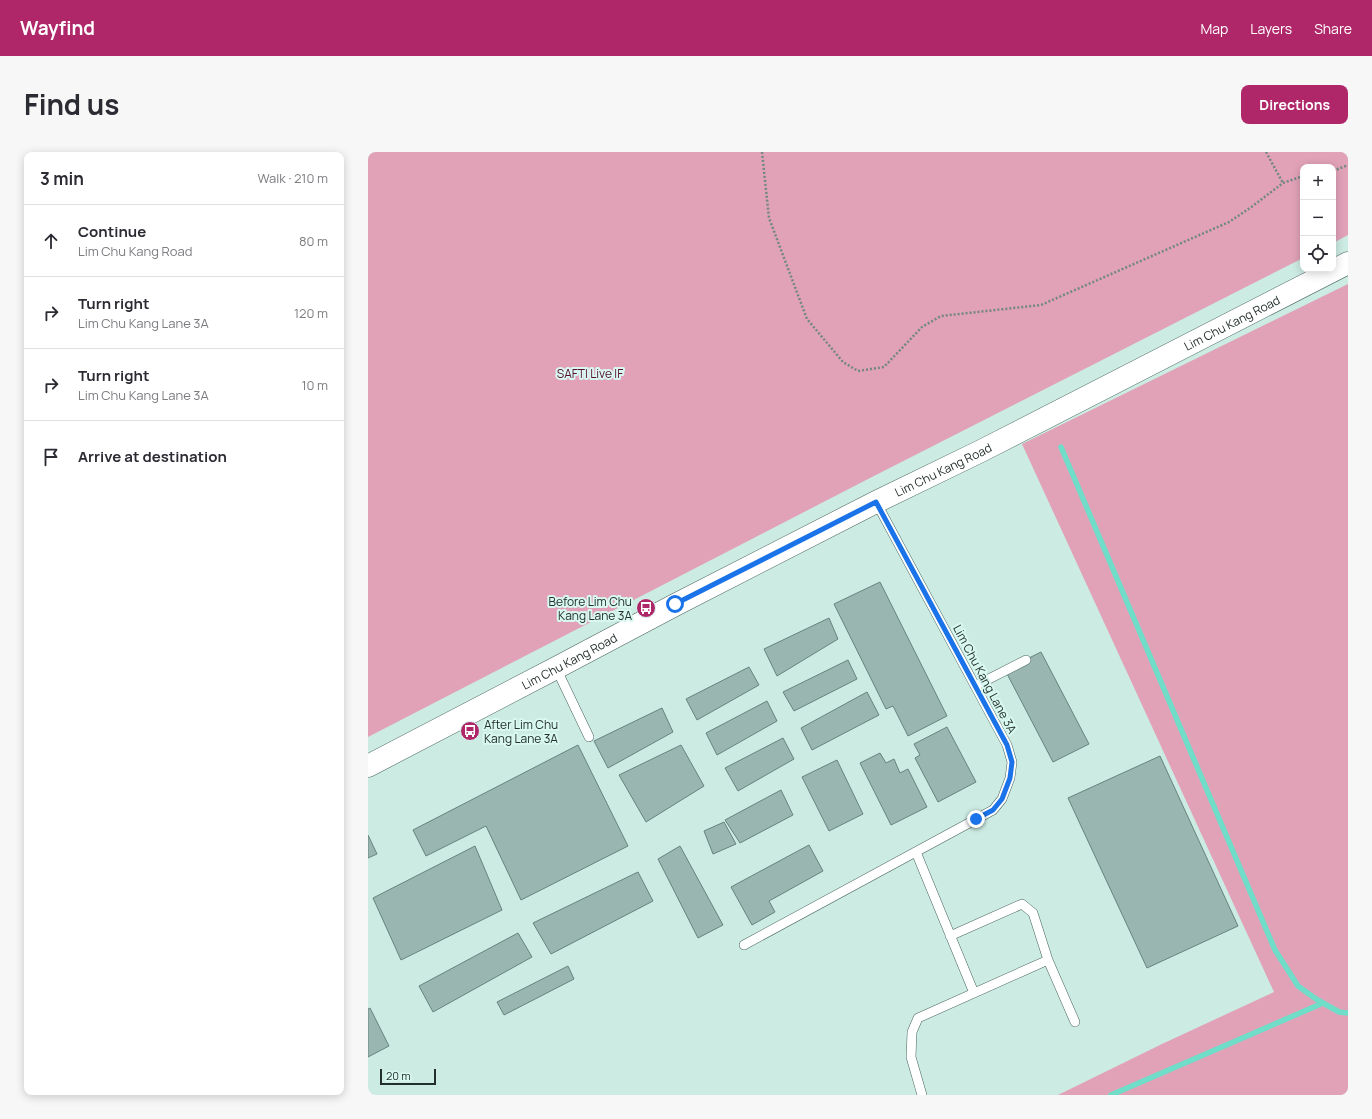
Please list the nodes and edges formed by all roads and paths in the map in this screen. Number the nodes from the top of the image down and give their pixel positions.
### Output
1 (762, 152) edge
2 (1266, 152) edge
3 (1348, 165) edge
4 (1336, 170) edge
5 (1300, 177) edge
6 (1283, 183) junction
7 (1348, 263) edge
8 (876, 502) junction
9 (1026, 660) dead end
10 (556, 668) junction
11 (975, 686) junction
12 (589, 737) dead end
13 (368, 766) edge
14 (916, 852) junction
15 (950, 936) junction
16 (744, 945) dead end
17 (1048, 960) junction
18 (974, 993) junction
19 (1076, 1022) dead end
20 (922, 1095) edge

1 - 6 path
2 - 6 path
3 - 4 path
5 - 6 path
7 - 8 main road, Lim Chu Kang Road
8 - 10 main road, Lim Chu Kang Road
8 - 11 lane, Lim Chu Kang Lane 3A
9 - 11 lane
10 - 12 lane
10 - 13 main road, Lim Chu Kang Road
11 - 14 lane, Lim Chu Kang Lane 3A
14 - 15 lane
14 - 16 lane, Lim Chu Kang Lane 3A
15 - 17 lane
15 - 18 lane
17 - 18 lane
17 - 19 lane
18 - 20 lane

